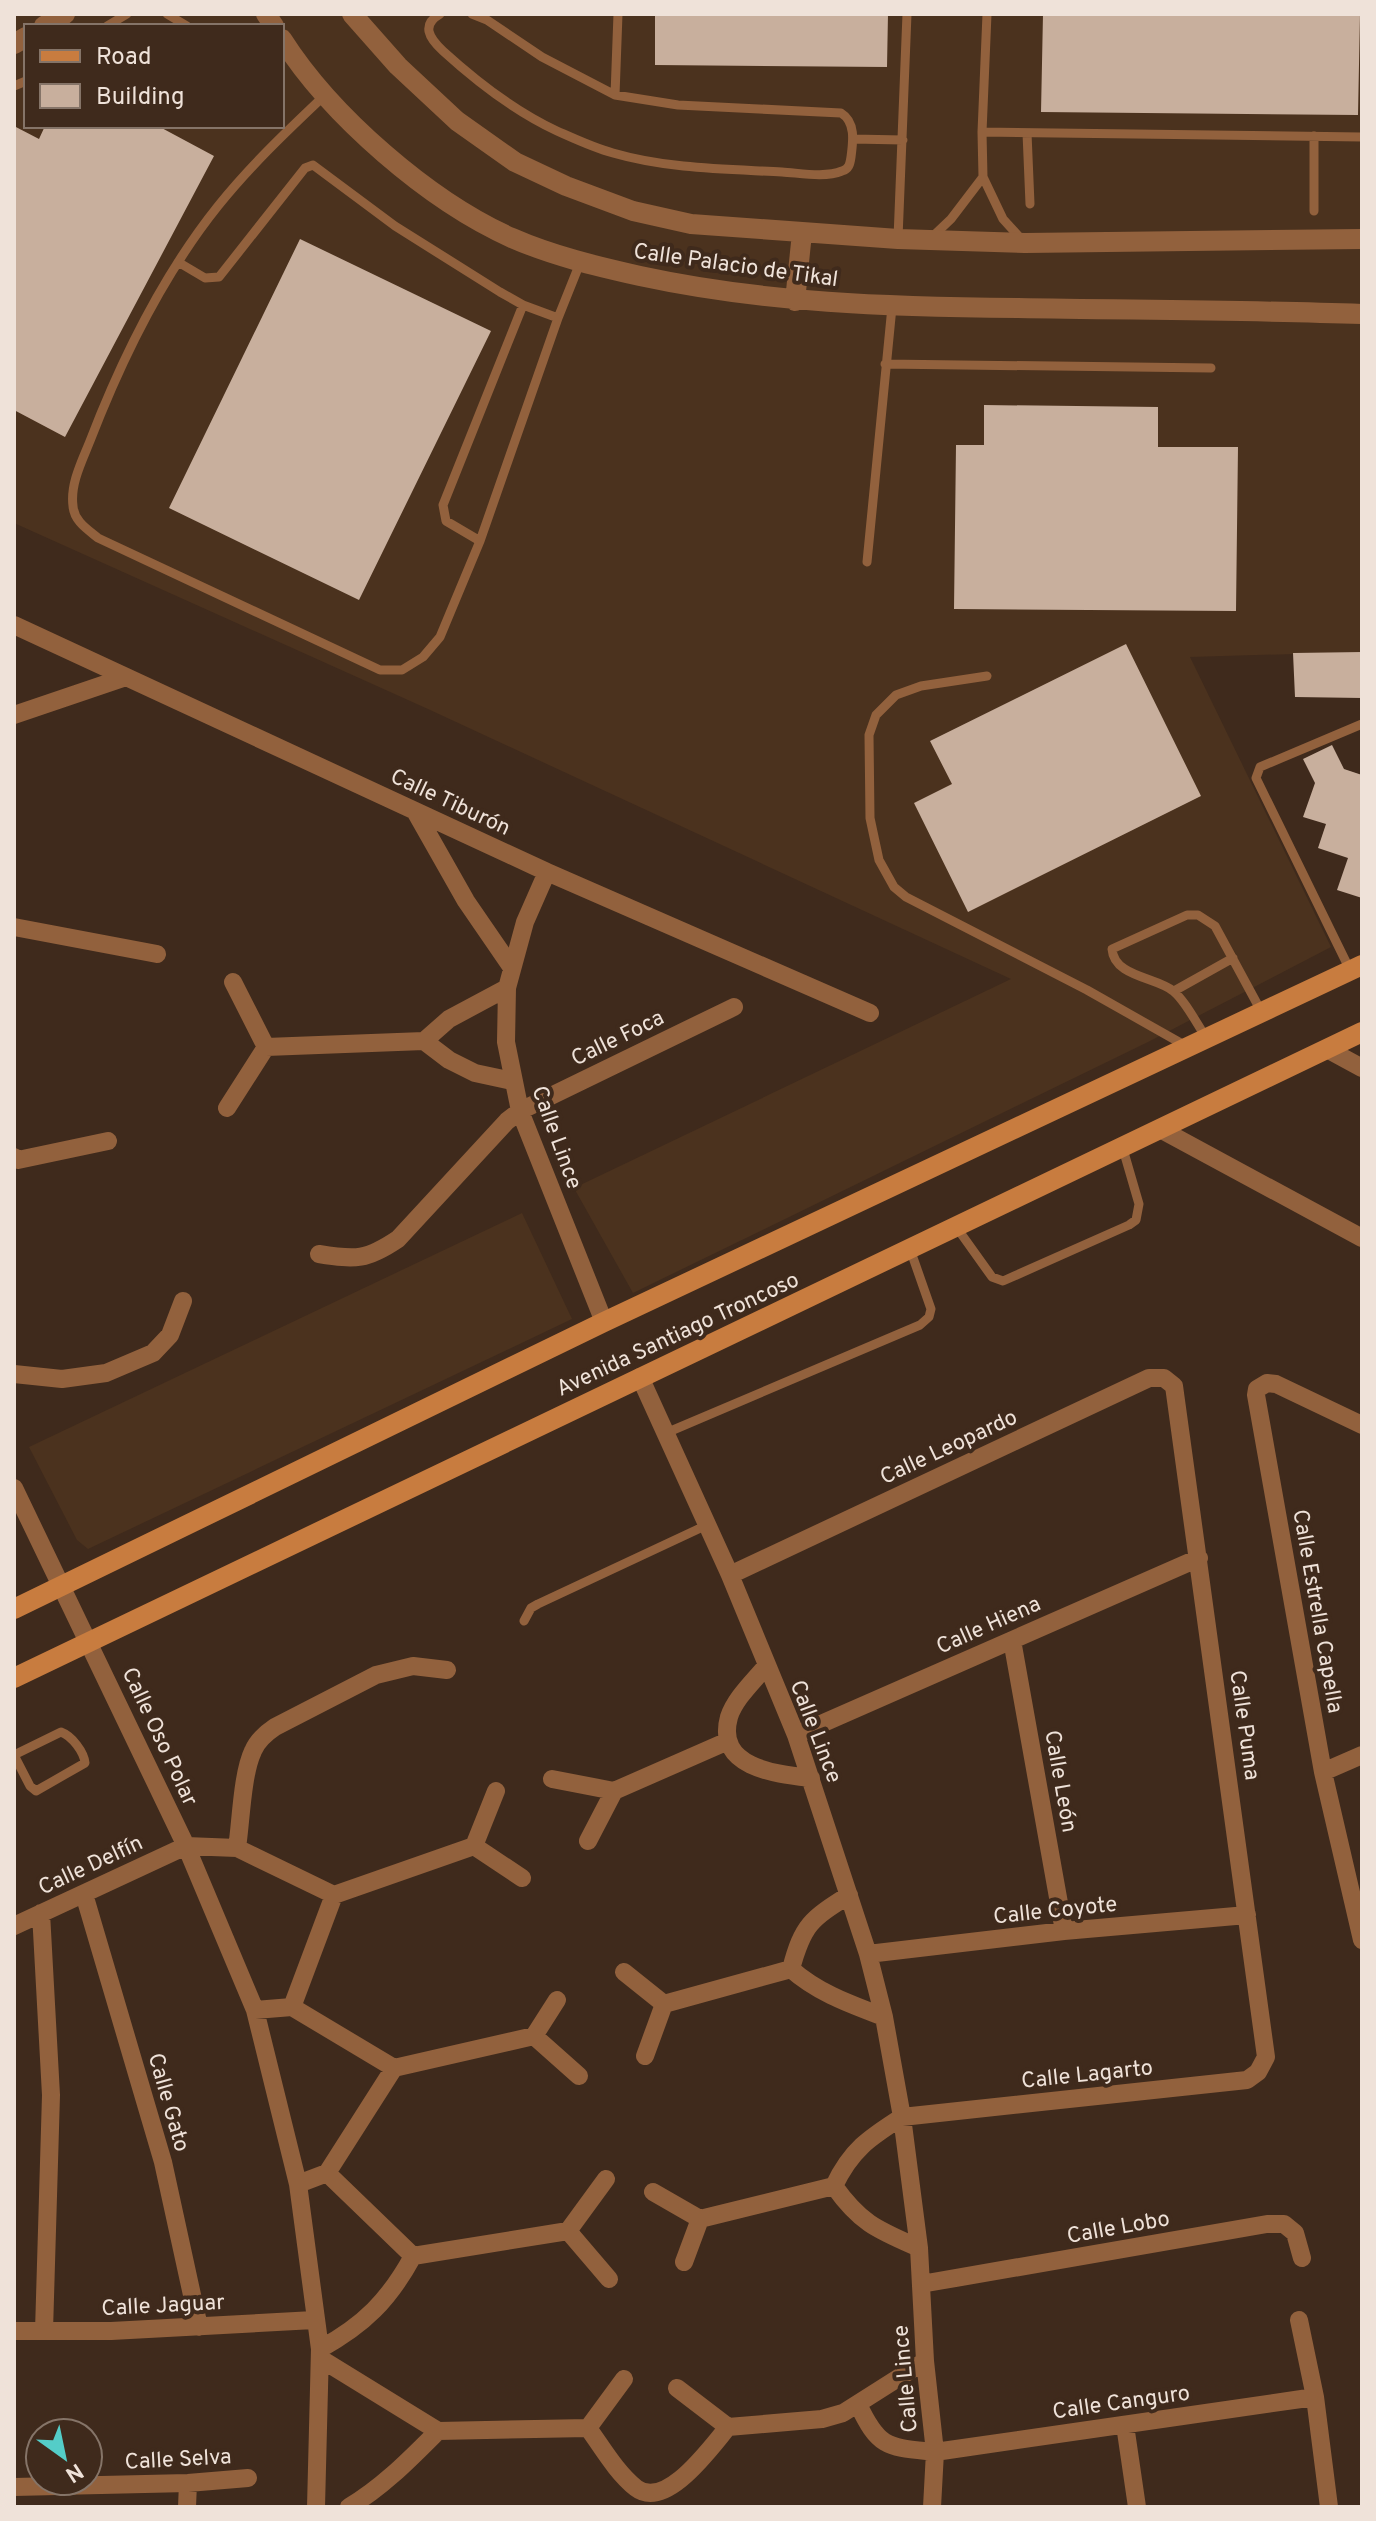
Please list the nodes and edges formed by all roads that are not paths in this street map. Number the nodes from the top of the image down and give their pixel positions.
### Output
1 (65, 14) edge
2 (352, 14) edge
3 (440, 14) edge
4 (472, 14) edge
5 (618, 14) edge
6 (907, 14) edge
7 (987, 14) edge
8 (48, 24) edge
9 (284, 42) edge
10 (615, 95) junction
11 (324, 96) junction
12 (982, 132) junction
13 (1027, 133) junction
14 (1314, 136) junction
15 (1362, 137) edge
16 (853, 139) junction
17 (903, 140) junction
18 (983, 177) junction
19 (1030, 204) dead end
20 (1314, 211) dead end
21 (802, 233) junction
22 (898, 239) junction
23 (1362, 239) edge
24 (928, 240) junction
25 (1025, 243) junction
26 (178, 262) junction
27 (580, 263) junction
28 (795, 301) junction
29 (523, 305) junction
30 (892, 307) junction
31 (1362, 314) edge
32 (558, 318) junction
33 (885, 364) junction
34 (1211, 368) dead end
35 (480, 541) junction
36 (867, 562) dead end
37 (14, 625) edge
38 (987, 676) dead end
39 (126, 677) junction
40 (14, 715) edge
41 (1362, 724) edge
42 (415, 811) junction
43 (547, 872) junction
44 (15, 926) edge
45 (157, 954) dead end
46 (1233, 958) junction
47 (1356, 967) edge
48 (512, 968) junction
49 (233, 982) dead end
50 (507, 988) junction
51 (1174, 991) junction
52 (734, 1007) dead end
53 (1261, 1012) junction
54 (870, 1013) dead end
55 (1362, 1032) edge
56 (424, 1041) junction
57 (1198, 1043) junction
58 (266, 1047) junction
59 (1327, 1049) junction
60 (1362, 1068) edge
61 (512, 1081) junction
62 (227, 1108) dead end
63 (520, 1111) junction
64 (1162, 1130) junction
65 (108, 1141) dead end
66 (1123, 1149) junction
67 (15, 1161) edge
68 (957, 1228) junction
69 (1362, 1238) edge
70 (910, 1249) junction
71 (319, 1254) dead end
72 (183, 1301) dead end
73 (604, 1322) junction
74 (14, 1374) edge
75 (640, 1377) junction
76 (1177, 1399) joint
77 (1362, 1425) edge
78 (666, 1433) junction
79 (14, 1488) edge
80 (707, 1525) junction
81 (1199, 1558) junction
82 (730, 1575) junction
83 (62, 1585) junction
84 (14, 1609) edge
85 (524, 1621) dead end
86 (89, 1640) junction
87 (1012, 1640) junction
88 (766, 1666) junction
89 (447, 1670) dead end
90 (14, 1678) edge
91 (796, 1735) junction
92 (728, 1741) junction
93 (14, 1755) edge
94 (1362, 1755) edge
95 (1323, 1772) junction
96 (811, 1778) junction
97 (552, 1779) dead end
98 (496, 1791) dead end
99 (614, 1791) junction
100 (588, 1841) dead end
101 (186, 1846) junction
102 (474, 1846) junction
103 (237, 1848) junction
104 (522, 1878) dead end
105 (84, 1894) junction
106 (334, 1895) junction
107 (849, 1895) junction
108 (41, 1913) junction
109 (1247, 1915) junction
110 (14, 1926) edge
111 (1064, 1931) junction
112 (1362, 1940) edge
113 (868, 1954) junction
114 (791, 1969) junction
115 (624, 1972) dead end
116 (557, 2000) dead end
117 (664, 2004) junction
118 (292, 2007) junction
119 (255, 2010) junction
120 (884, 2017) junction
121 (534, 2036) junction
122 (645, 2056) dead end
123 (1266, 2057) joint
124 (394, 2068) junction
125 (579, 2076) dead end
126 (902, 2117) junction
127 (327, 2173) junction
128 (606, 2179) dead end
129 (298, 2184) junction
130 (834, 2186) junction
131 (653, 2192) dead end
132 (700, 2219) junction
133 (568, 2231) junction
134 (919, 2248) junction
135 (413, 2256) junction
136 (1302, 2258) dead end
137 (684, 2262) dead end
138 (609, 2279) dead end
139 (921, 2284) junction
140 (314, 2320) junction
141 (1299, 2320) dead end
142 (199, 2327) junction
143 (14, 2331) edge
144 (44, 2331) junction
145 (320, 2354) junction
146 (925, 2361) junction
147 (624, 2379) dead end
148 (677, 2388) dead end
149 (1315, 2397) junction
150 (858, 2404) junction
151 (1125, 2425) junction
152 (728, 2427) junction
153 (588, 2428) junction
154 (438, 2431) junction
155 (935, 2452) junction
156 (248, 2478) dead end
157 (188, 2483) junction
158 (14, 2487) edge
159 (44, 2498) edge
160 (187, 2507) edge
161 (316, 2507) edge
162 (349, 2507) edge
163 (932, 2507) edge
164 (1137, 2507) edge
165 (1329, 2507) edge

1 - 8 street
2 - 21 street, Calle Palacio de Tikal
3 - 16 lane
4 - 10 lane
5 - 10 lane
6 - 17 lane
7 - 12 lane
9 - 11 street, Calle Palacio de Tikal
10 - 16 lane
11 - 26 lane
11 - 27 street, Calle Palacio de Tikal
12 - 13 lane
12 - 18 lane
13 - 14 lane
13 - 19 lane
14 - 15 lane
14 - 20 lane
16 - 17 lane
17 - 22 lane
18 - 24 lane
18 - 25 lane
21 - 22 street, Calle Palacio de Tikal
21 - 28 street
22 - 24 street, Calle Palacio de Tikal
23 - 25 street, Calle Palacio de Tikal
24 - 25 street, Calle Palacio de Tikal
26 - 29 lane
26 - 35 lane
27 - 28 street, Calle Palacio de Tikal
27 - 32 lane
28 - 30 street, Calle Palacio de Tikal
29 - 32 lane
29 - 35 lane
30 - 31 street, Calle Palacio de Tikal
30 - 33 lane
32 - 35 lane
33 - 34 lane
33 - 36 lane
37 - 39 street, Calle Tiburón
38 - 57 lane
39 - 40 street
39 - 42 street, Calle Tiburón
41 - 47 lane
42 - 43 street, Calle Tiburón
42 - 48 street
43 - 48 street, Calle Lince
43 - 54 street, Calle Tiburón
44 - 45 street
46 - 51 lane
46 - 51 lane
46 - 53 lane
47 - 53 main road, Avenida Santiago Troncoso
48 - 50 street, Calle Lince
49 - 58 street
50 - 56 street
50 - 61 street, Calle Lince
51 - 57 lane
52 - 63 street, Calle Foca
53 - 57 main road, Avenida Santiago Troncoso
55 - 59 main road, Avenida Santiago Troncoso
56 - 58 street
56 - 61 street
57 - 73 main road, Avenida Santiago Troncoso
58 - 62 street
59 - 60 street
59 - 64 main road, Avenida Santiago Troncoso
61 - 63 street, Calle Lince
63 - 71 street, Calle Foca
63 - 73 street, Calle Lince
64 - 66 main road, Avenida Santiago Troncoso
64 - 69 street
65 - 67 street
66 - 68 main road, Avenida Santiago Troncoso
66 - 68 lane
68 - 70 main road, Avenida Santiago Troncoso
70 - 75 main road, Avenida Santiago Troncoso
70 - 78 lane
72 - 74 street
73 - 83 main road, Avenida Santiago Troncoso
75 - 78 street, Calle Lince
75 - 86 main road, Avenida Santiago Troncoso
76 - 81 street, Calle Puma
76 - 82 street, Calle Leopardo
77 - 95 street, Calle Estrella Capella
78 - 80 street, Calle Lince
79 - 83 street, Calle Oso Polar
80 - 82 street, Calle Lince
80 - 85 lane
81 - 87 street, Calle Hiena
81 - 109 street, Calle Puma
82 - 88 street, Calle Lince
83 - 84 main road, Avenida Santiago Troncoso
83 - 86 street, Calle Oso Polar
86 - 90 main road, Avenida Santiago Troncoso
86 - 101 street, Calle Oso Polar
87 - 91 street, Calle Hiena
87 - 111 street, Calle León
88 - 91 street, Calle Lince
88 - 92 street
89 - 103 street
91 - 96 street, Calle Lince
92 - 96 street
92 - 99 street
93 - 93 lane
94 - 95 street
95 - 112 street, Calle Estrella Capella
96 - 107 street, Calle Lince
97 - 99 street
98 - 102 street
99 - 100 street
101 - 103 street
101 - 105 street, Calle Delfín
101 - 119 street, Calle Oso Polar
102 - 104 street
102 - 106 street
103 - 106 street
105 - 108 street, Calle Delfín
105 - 142 street, Calle Gato
106 - 118 street
107 - 113 street, Calle Lince
107 - 114 street
108 - 110 street, Calle Delfín
108 - 144 street
109 - 111 street, Calle Coyote
109 - 123 street, Calle Puma
111 - 113 street, Calle Coyote
113 - 120 street, Calle Lince
114 - 117 street
114 - 120 street
115 - 117 street
116 - 121 street
117 - 122 street
118 - 119 street
118 - 124 street
119 - 129 street, Calle Oso Polar
120 - 126 street, Calle Lince
121 - 124 street
121 - 125 street
123 - 126 street, Calle Lagarto
124 - 127 street
126 - 130 street
126 - 134 street, Calle Lince
127 - 129 street
127 - 135 street
128 - 133 street
129 - 140 street, Calle Oso Polar
130 - 132 street
130 - 134 street
131 - 132 street
132 - 137 street
133 - 135 street
133 - 138 street
134 - 139 street, Calle Lince
135 - 145 street
136 - 139 street, Calle Lobo
139 - 146 street, Calle Lince
140 - 142 street, Calle Jaguar
140 - 145 street, Calle Oso Polar
141 - 149 street
142 - 144 street, Calle Jaguar
143 - 144 street, Calle Jaguar
145 - 154 street
145 - 161 street, Calle Oso Polar
146 - 150 street
146 - 155 street, Calle Lince
147 - 153 street
148 - 152 street
149 - 151 street, Calle Canguro
149 - 165 street
150 - 152 street
150 - 155 street, Calle Canguro
151 - 155 street, Calle Canguro
151 - 164 street
152 - 153 street
153 - 154 street
154 - 162 street
155 - 163 street, Calle Lince
156 - 157 street, Calle Selva
157 - 159 street, Calle Selva
157 - 160 street
158 - 159 street, Calle Selva

